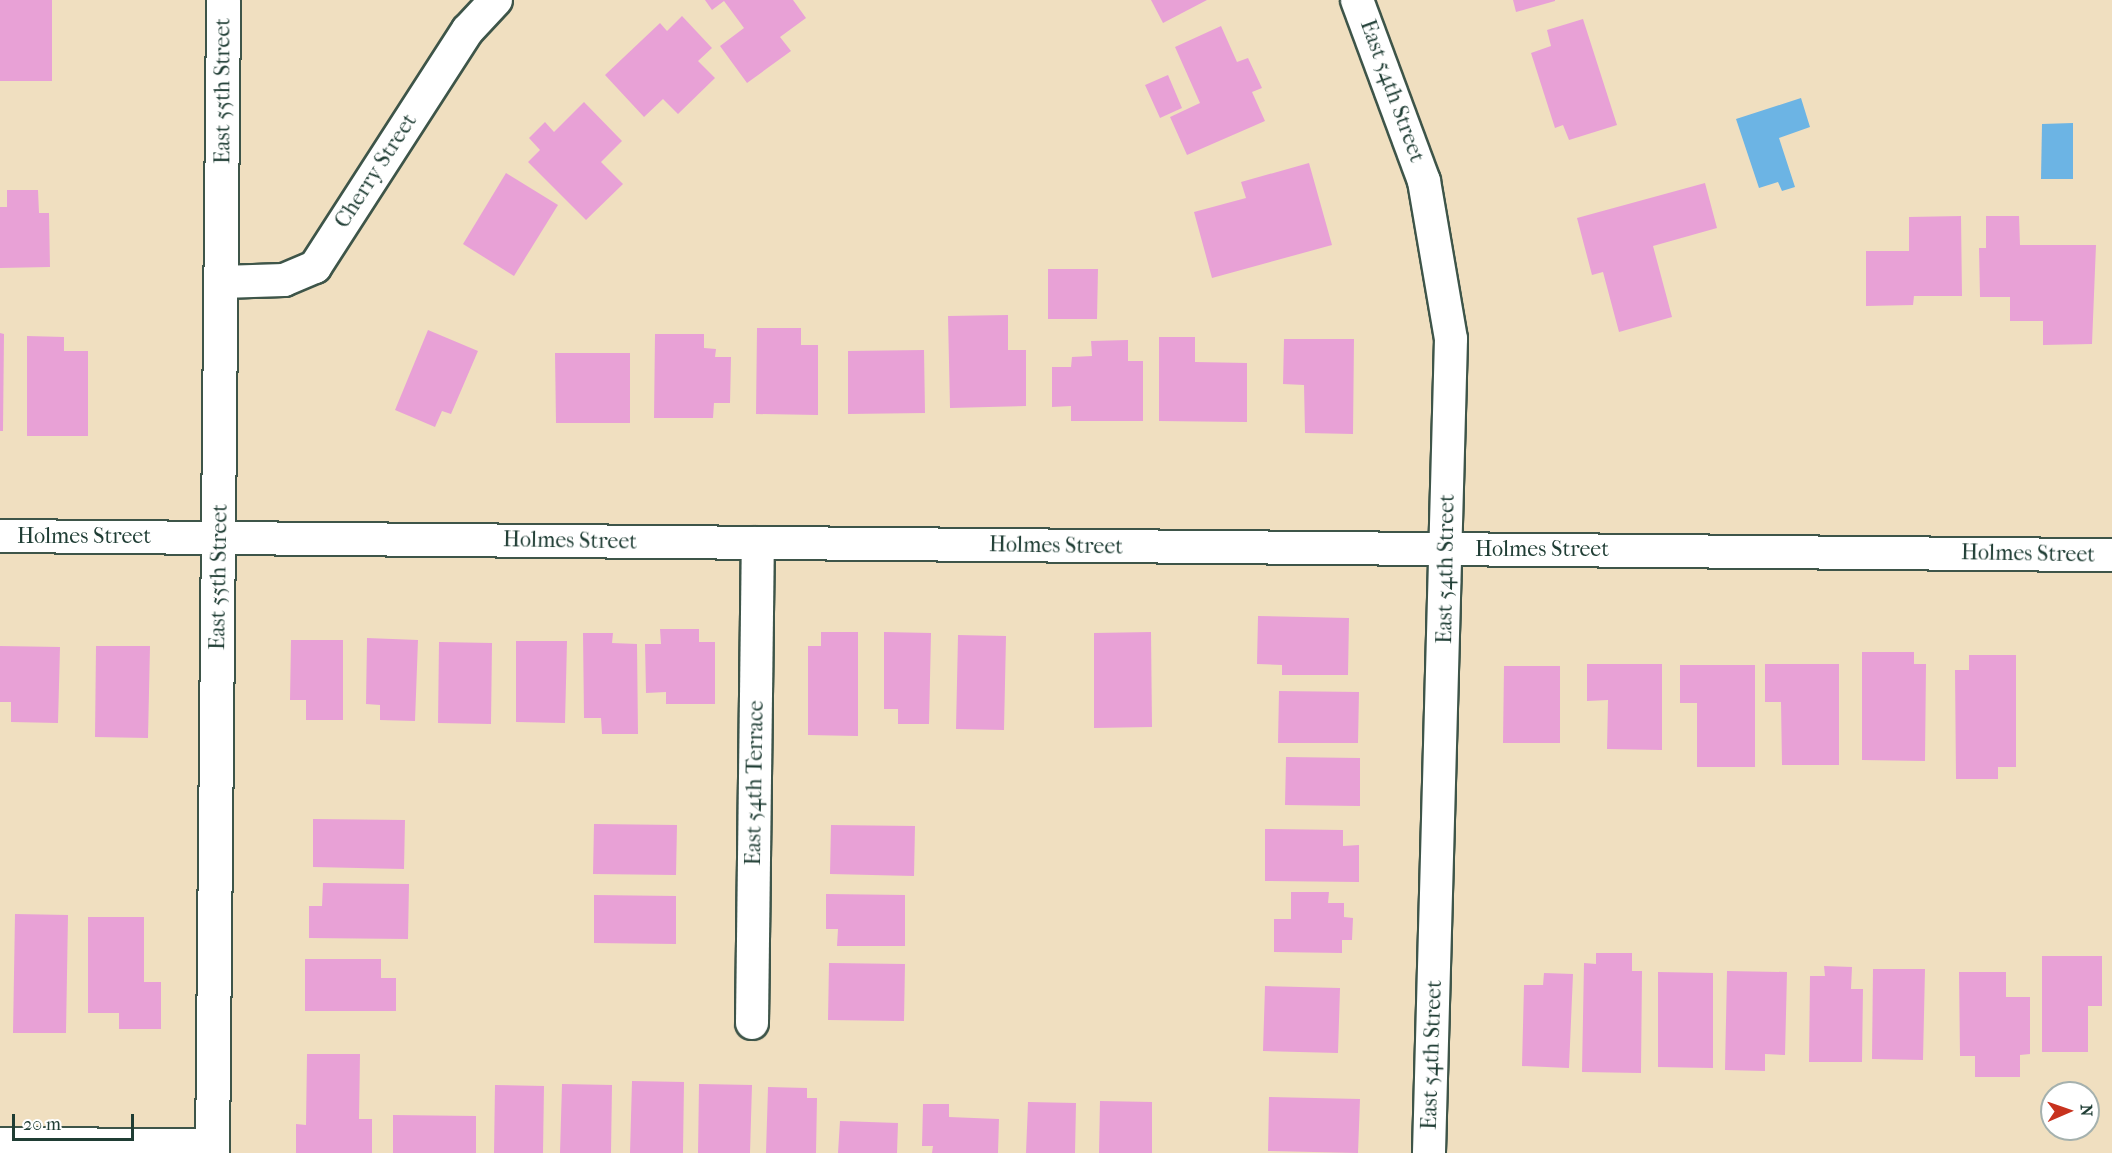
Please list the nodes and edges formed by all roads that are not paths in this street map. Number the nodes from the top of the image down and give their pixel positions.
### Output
1 (223, 0) edge
2 (496, 0) edge
3 (1357, 0) edge
4 (222, 282) junction
5 (0, 536) edge
6 (219, 538) junction
7 (758, 543) junction
8 (1446, 549) junction
9 (2112, 555) edge
10 (752, 1023) dead end
11 (0, 1144) edge
12 (212, 1149) edge
13 (1430, 1153) edge

1 - 4 main road, East 55th Street
2 - 4 street, Cherry Street
3 - 8 street, East 54th Street
4 - 6 main road, East 55th Street
5 - 6 street, Holmes Street
6 - 7 street, Holmes Street
6 - 12 main road, East 55th Street
7 - 8 street, Holmes Street
7 - 10 street, East 54th Terrace
8 - 9 street, Holmes Street
8 - 13 street, East 54th Street
11 - 12 street

